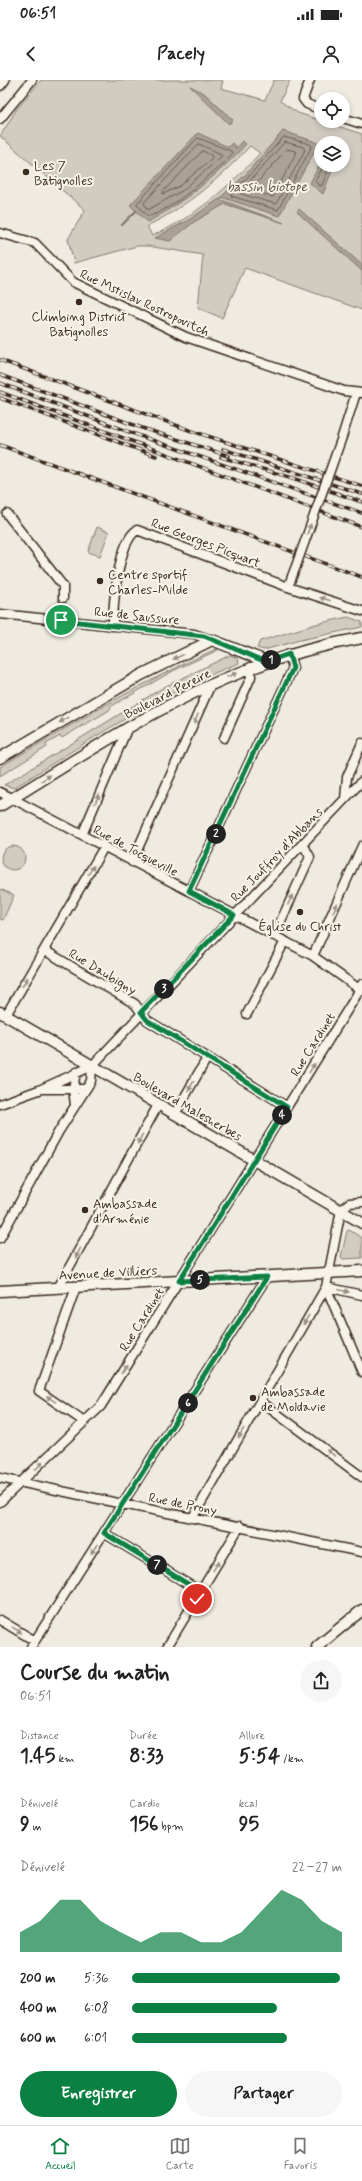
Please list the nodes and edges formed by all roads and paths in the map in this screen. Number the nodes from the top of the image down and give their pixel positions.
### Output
1 (4, 80) edge
2 (32, 80) edge
3 (310, 80) edge
4 (0, 85) edge
5 (314, 107) edge
6 (0, 119) edge
7 (350, 120) edge
8 (362, 124) edge
9 (0, 233) edge
10 (359, 393) edge
11 (7, 514) dead end
12 (288, 587) junction
13 (63, 598) dead end
14 (62, 609) dead end
15 (362, 611) edge
16 (0, 614) edge
17 (61, 620) junction
18 (112, 626) junction
19 (362, 638) edge
20 (212, 640) junction
21 (289, 654) junction
22 (266, 662) junction
23 (251, 667) junction
24 (211, 684) junction
25 (128, 728) junction
26 (224, 738) dead end
27 (362, 743) edge
28 (0, 758) edge
29 (362, 781) edge
30 (0, 792) edge
31 (12, 799) junction
32 (345, 799) junction
33 (0, 806) edge
34 (82, 835) junction
35 (303, 844) junction
36 (362, 846) edge
37 (104, 847) junction
38 (132, 862) junction
39 (189, 891) junction
40 (234, 915) junction
41 (274, 936) junction
42 (285, 941) junction
43 (44, 950) junction
44 (314, 956) junction
45 (361, 988) edge
46 (141, 1012) junction
47 (3, 1014) edge
48 (247, 1014) dead end
49 (207, 1058) junction
50 (92, 1066) junction
51 (76, 1072) junction
52 (73, 1089) junction
53 (39, 1090) junction
54 (85, 1090) junction
55 (0, 1104) edge
56 (75, 1105) junction
57 (158, 1105) junction
58 (287, 1107) junction
59 (175, 1114) junction
60 (254, 1160) junction
61 (362, 1202) edge
62 (341, 1210) junction
63 (362, 1223) edge
64 (0, 1238) edge
65 (362, 1272) edge
66 (328, 1274) junction
67 (267, 1277) junction
68 (179, 1281) junction
69 (76, 1287) junction
70 (326, 1287) junction
71 (58, 1288) junction
72 (0, 1291) edge
73 (362, 1295) edge
74 (362, 1372) edge
75 (260, 1401) junction
76 (83, 1421) junction
77 (362, 1476) edge
78 (0, 1478) edge
79 (21, 1482) junction
80 (0, 1502) edge
81 (123, 1504) junction
82 (193, 1517) junction
83 (240, 1526) junction
84 (104, 1533) junction
85 (362, 1552) edge
86 (201, 1592) junction
87 (362, 1610) edge
88 (0, 1620) edge
89 (33, 1644) edge
90 (167, 1647) edge
91 (317, 1647) edge

1 - 4 main road
2 - 6 street
3 - 5 street
7 - 8 street
9 - 10 street, Rue Mstislav Rostropovitch
12 -> 10 street, bridge
11 - 13 street
15 -> 12 street, Rue Georges Picquart
12 - 18 street, Rue Georges Picquart
14 - 17 street
16 - 17 street, Rue de Saussure
17 - 18 street, Rue de Saussure
18 - 20 street, Rue de Saussure
19 - 21 main road, Boulevard Pereire
20 - 22 main road, Rue de Saussure
20 -> 28 main road, Boulevard Pereire
21 - 22 main road, Boulevard Pereire
21 - 39 street
22 - 23 main road, Boulevard Pereire
24 -> 23 main road, Boulevard Pereire
23 - 26 street
24 - 25 main road, Boulevard Pereire
24 -> 38 street
31 -> 25 main road, Boulevard Pereire
34 -> 25 street
27 - 32 street
29 - 32 street, Rue Jouffroy d'Abbans
30 - 31 street, Rue de Tocqueville
31 - 33 main road, Boulevard Pereire
31 - 34 street, Rue de Tocqueville
32 - 35 street, Rue Jouffroy d'Abbans
34 - 37 street, Rue de Tocqueville
35 - 40 street, Rue Jouffroy d'Abbans
41 -> 35 street
44 -> 36 street
37 - 38 street, Rue de Tocqueville
43 -> 37 street
38 - 39 street, Rue de Tocqueville
39 - 40 street, Rue de Tocqueville
40 - 41 street, Rue de Tocqueville
40 - 46 street, Rue Jouffroy d'Abbans
41 - 42 street, Rue de Tocqueville
42 - 44 street, Rue de Tocqueville
42 - 48 street
43 - 46 street, Rue Daubigny
47 -> 43 street
44 - 45 street, Rue de Tocqueville
58 -> 45 street, Rue Cardinet
46 - 49 street, Rue Daubigny
46 - 50 street, Rue Jouffroy d'Abbans
47 - 50 main road, Boulevard Malesherbes
49 - 58 street, Rue Daubigny
49 -> 59 street
50 - 51 street, Rue Jouffroy d'Abbans
50 - 54 street, Rue Jouffroy d'Abbans
50 - 57 main road, Boulevard Malesherbes
51 - 52 street
51 - 53 street, Rue Jouffroy d'Abbans
52 - 53 street
52 - 54 street
52 - 56 street
53 - 55 street
54 - 56 street, Rue Jouffroy d'Abbans
56 - 64 street, Rue Jouffroy d'Abbans
57 - 59 main road, Boulevard Malesherbes
57 -> 71 street
58 - 60 street, Rue Cardinet
59 - 60 main road, Boulevard Malesherbes
60 - 62 main road, Boulevard Malesherbes
60 - 68 street, Rue Cardinet
61 - 62 street
62 - 63 main road, Boulevard Malesherbes
62 - 66 street
65 - 66 main road, Avenue de Villiers
66 - 67 main road, Avenue de Villiers
66 - 70 street
67 - 68 main road, Avenue de Villiers
67 - 81 street
68 - 69 main road, Avenue de Villiers
76 -> 68 street, Rue Cardinet
69 - 71 main road, Avenue de Villiers
76 -> 69 street
70 -> 73 street
70 - 74 street
70 -> 75 street
71 - 72 main road, Avenue de Villiers
77 -> 75 street
75 -> 82 street
79 -> 76 street, Rue Cardinet
78 - 79 street, Rue de Prony
79 - 80 street, Rue Cardinet
79 - 81 street, Rue de Prony
81 - 82 street, Rue de Prony
81 - 84 street
82 - 83 street, Rue de Prony
83 - 85 street, Rue de Prony
86 -> 83 street
84 - 86 street
84 -> 89 street
86 - 90 street
87 - 91 main road
88 -> 89 street

